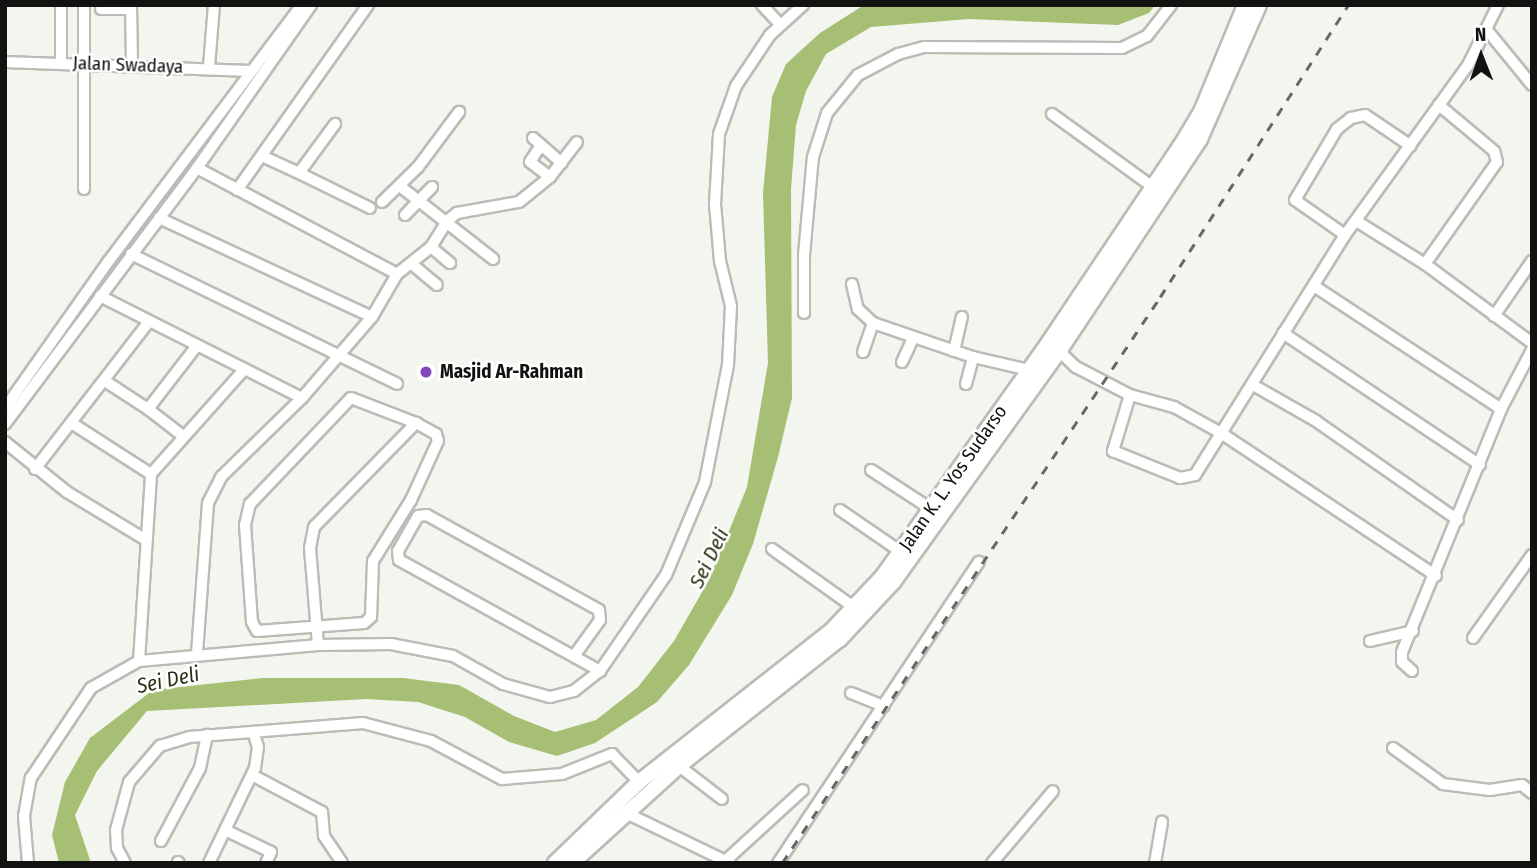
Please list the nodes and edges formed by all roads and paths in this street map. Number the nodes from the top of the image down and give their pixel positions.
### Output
1 (61, 5) edge
2 (84, 5) edge
3 (214, 5) edge
4 (302, 5) edge
5 (311, 5) edge
6 (368, 5) edge
7 (762, 5) edge
8 (803, 5) edge
9 (1171, 5) edge
10 (1245, 5) edge
11 (1259, 5) edge
12 (1498, 5) edge
13 (131, 7) edge
14 (101, 9) dead end
15 (780, 24) junction
16 (1487, 30) junction
17 (5, 62) edge
18 (61, 63) junction
19 (84, 65) junction
20 (132, 65) junction
21 (209, 67) junction
22 (251, 71) junction
23 (1532, 85) edge
24 (1439, 104) junction
25 (459, 112) dead end
26 (1052, 114) dead end
27 (334, 124) dead end
28 (577, 142) dead end
29 (1411, 145) junction
30 (262, 156) junction
31 (562, 163) junction
32 (197, 168) junction
33 (299, 173) junction
34 (550, 177) junction
35 (401, 187) junction
36 (432, 187) dead end
37 (1153, 187) junction
38 (84, 189) dead end
39 (237, 190) junction
40 (382, 202) dead end
41 (420, 202) junction
42 (370, 208) dead end
43 (405, 215) dead end
44 (159, 218) junction
45 (447, 221) junction
46 (1358, 222) junction
47 (1345, 235) junction
48 (431, 247) junction
49 (131, 254) junction
50 (493, 259) dead end
51 (450, 263) dead end
52 (1531, 263) edge
53 (1425, 264) junction
54 (413, 265) junction
55 (397, 274) junction
56 (437, 285) dead end
57 (852, 285) dead end
58 (1314, 286) junction
59 (100, 296) junction
60 (804, 313) dead end
61 (1494, 316) junction
62 (372, 317) junction
63 (962, 317) dead end
64 (873, 323) junction
65 (147, 324) junction
66 (1283, 333) junction
67 (913, 338) junction
68 (1532, 343) edge
69 (1054, 346) junction
70 (196, 347) junction
71 (1532, 349) edge
72 (954, 351) junction
73 (863, 352) dead end
74 (337, 357) junction
75 (973, 357) junction
76 (902, 362) dead end
77 (1029, 370) junction
78 (242, 372) junction
79 (105, 381) junction
80 (397, 384) dead end
81 (966, 384) dead end
82 (1253, 385) junction
83 (1130, 395) junction
84 (302, 398) junction
85 (5, 408) edge
86 (148, 409) junction
87 (1502, 410) junction
88 (416, 423) junction
89 (5, 424) edge
90 (73, 424) junction
91 (1221, 433) junction
92 (183, 436) junction
93 (5, 442) edge
94 (1480, 465) junction
95 (35, 469) junction
96 (872, 470) dead end
97 (151, 474) junction
98 (931, 509) junction
99 (840, 510) dead end
100 (1458, 520) junction
101 (146, 540) junction
102 (772, 549) dead end
103 (901, 552) junction
104 (1532, 555) edge
105 (979, 562) dead end
106 (1436, 576) junction
107 (855, 608) junction
108 (315, 626) junction
109 (1413, 631) junction
110 (1472, 638) dead end
111 (1370, 641) dead end
112 (318, 645) junction
113 (197, 653) junction
114 (574, 656) junction
115 (139, 661) junction
116 (600, 671) junction
117 (1412, 671) dead end
118 (851, 693) dead end
119 (883, 706) junction
120 (253, 732) junction
121 (207, 734) junction
122 (1393, 748) dead end
123 (679, 766) junction
124 (252, 775) junction
125 (639, 782) junction
126 (803, 790) dead end
127 (1053, 791) dead end
128 (1532, 793) edge
129 (722, 799) dead end
130 (624, 812) junction
131 (1162, 821) dead end
132 (225, 830) junction
133 (160, 841) dead end
134 (268, 862) edge
135 (556, 862) edge
136 (727, 862) edge
137 (28, 863) edge
138 (125, 863) edge
139 (209, 863) edge
140 (342, 863) edge
141 (572, 863) edge
142 (778, 863) edge
143 (992, 863) edge
144 (1155, 863) edge

1 - 18 street
2 - 19 street
3 - 21 street
4 - 22 street
5 - 32 street
6 - 30 street
7 - 15 street
8 - 15 street
9 - 60 street
10 - 37 highway, Jalan K. L. Yos Sudarso
11 - 69 highway, Jalan K. L. Yos Sudarso
12 - 16 street
13 - 14 street
13 - 20 street
15 - 116 street
16 - 23 street
16 - 24 street
17 - 18 street, Jalan Swadaya
18 - 19 street, Jalan Swadaya
19 - 20 street, Jalan Swadaya
19 - 38 street
20 - 21 street, Jalan Swadaya
21 - 22 street, Jalan Swadaya
22 - 85 street
24 - 29 street
24 - 53 street
25 - 35 street
26 - 37 street
27 - 33 street
28 - 31 street
29 - 46 street
29 - 47 street
30 - 33 street
30 - 39 street
31 - 34 street
31 - 34 street
32 - 39 street
32 - 44 street
33 - 42 street
34 - 45 street
35 - 40 street
35 - 41 street
36 - 41 street
37 - 69 highway, Jalan K. L. Yos Sudarso
39 - 55 street
41 - 43 street
41 - 45 street
44 - 49 street
44 - 62 street
45 - 48 street
45 - 50 street
46 - 47 street
46 - 53 street
47 - 58 street
48 - 51 street
48 - 54 street
49 - 59 street
49 - 74 street
52 - 61 street
53 - 61 street
54 - 55 street
54 - 56 street
55 - 62 street
57 - 64 street
58 - 66 street
58 - 87 street
59 - 65 street
59 - 89 street
61 - 68 street
62 - 74 street
63 - 72 street
64 - 67 street
64 - 73 street
65 - 70 street
65 - 79 street
66 - 82 street
66 - 94 street
67 - 72 street
67 - 76 street
69 - 77 highway, Jalan K. L. Yos Sudarso
69 - 83 street
69 - 123 highway, Jalan K. L. Yos Sudarso
70 - 78 street
70 - 86 street
71 - 87 street
72 - 75 street
74 - 80 street
74 - 84 street
75 - 77 street
75 - 81 street
77 - 98 highway, Jalan K. L. Yos Sudarso
78 - 84 street
78 - 92 street
79 - 86 street
79 - 90 street
82 - 91 street
82 - 100 street
83 - 91 street
83 - 91 street
84 - 113 street
86 - 92 street
87 - 94 street
88 - 108 street
88 - 108 street
88 - 108 street
90 - 95 street
90 - 97 street
91 - 106 street
92 - 97 street
93 - 95 street
94 - 100 street
95 - 101 street
96 - 98 street
97 - 101 street
98 - 103 highway, Jalan K. L. Yos Sudarso
99 - 103 street
100 - 106 street
101 - 115 street
102 - 107 street
103 - 107 highway, Jalan K. L. Yos Sudarso
104 - 110 street
105 - 119 street
106 - 109 street
107 - 125 highway, Jalan K. L. Yos Sudarso
108 - 112 street
109 - 111 street
109 - 117 street
112 - 113 street
112 - 116 street
113 - 115 street
114 - 114 street
114 - 116 street
115 - 137 street
118 - 119 street
119 - 142 street
120 - 121 street
120 - 124 street
120 - 125 street
121 - 133 street
121 - 138 street
122 - 128 street
123 - 129 street
123 - 130 highway, Jalan K. L. Yos Sudarso
124 - 132 street
124 - 140 street
125 - 135 highway, Jalan K. L. Yos Sudarso
126 - 136 street
127 - 143 street
130 - 136 street
130 - 141 highway, Jalan K. L. Yos Sudarso
131 - 144 street
132 - 134 street
132 - 139 street

